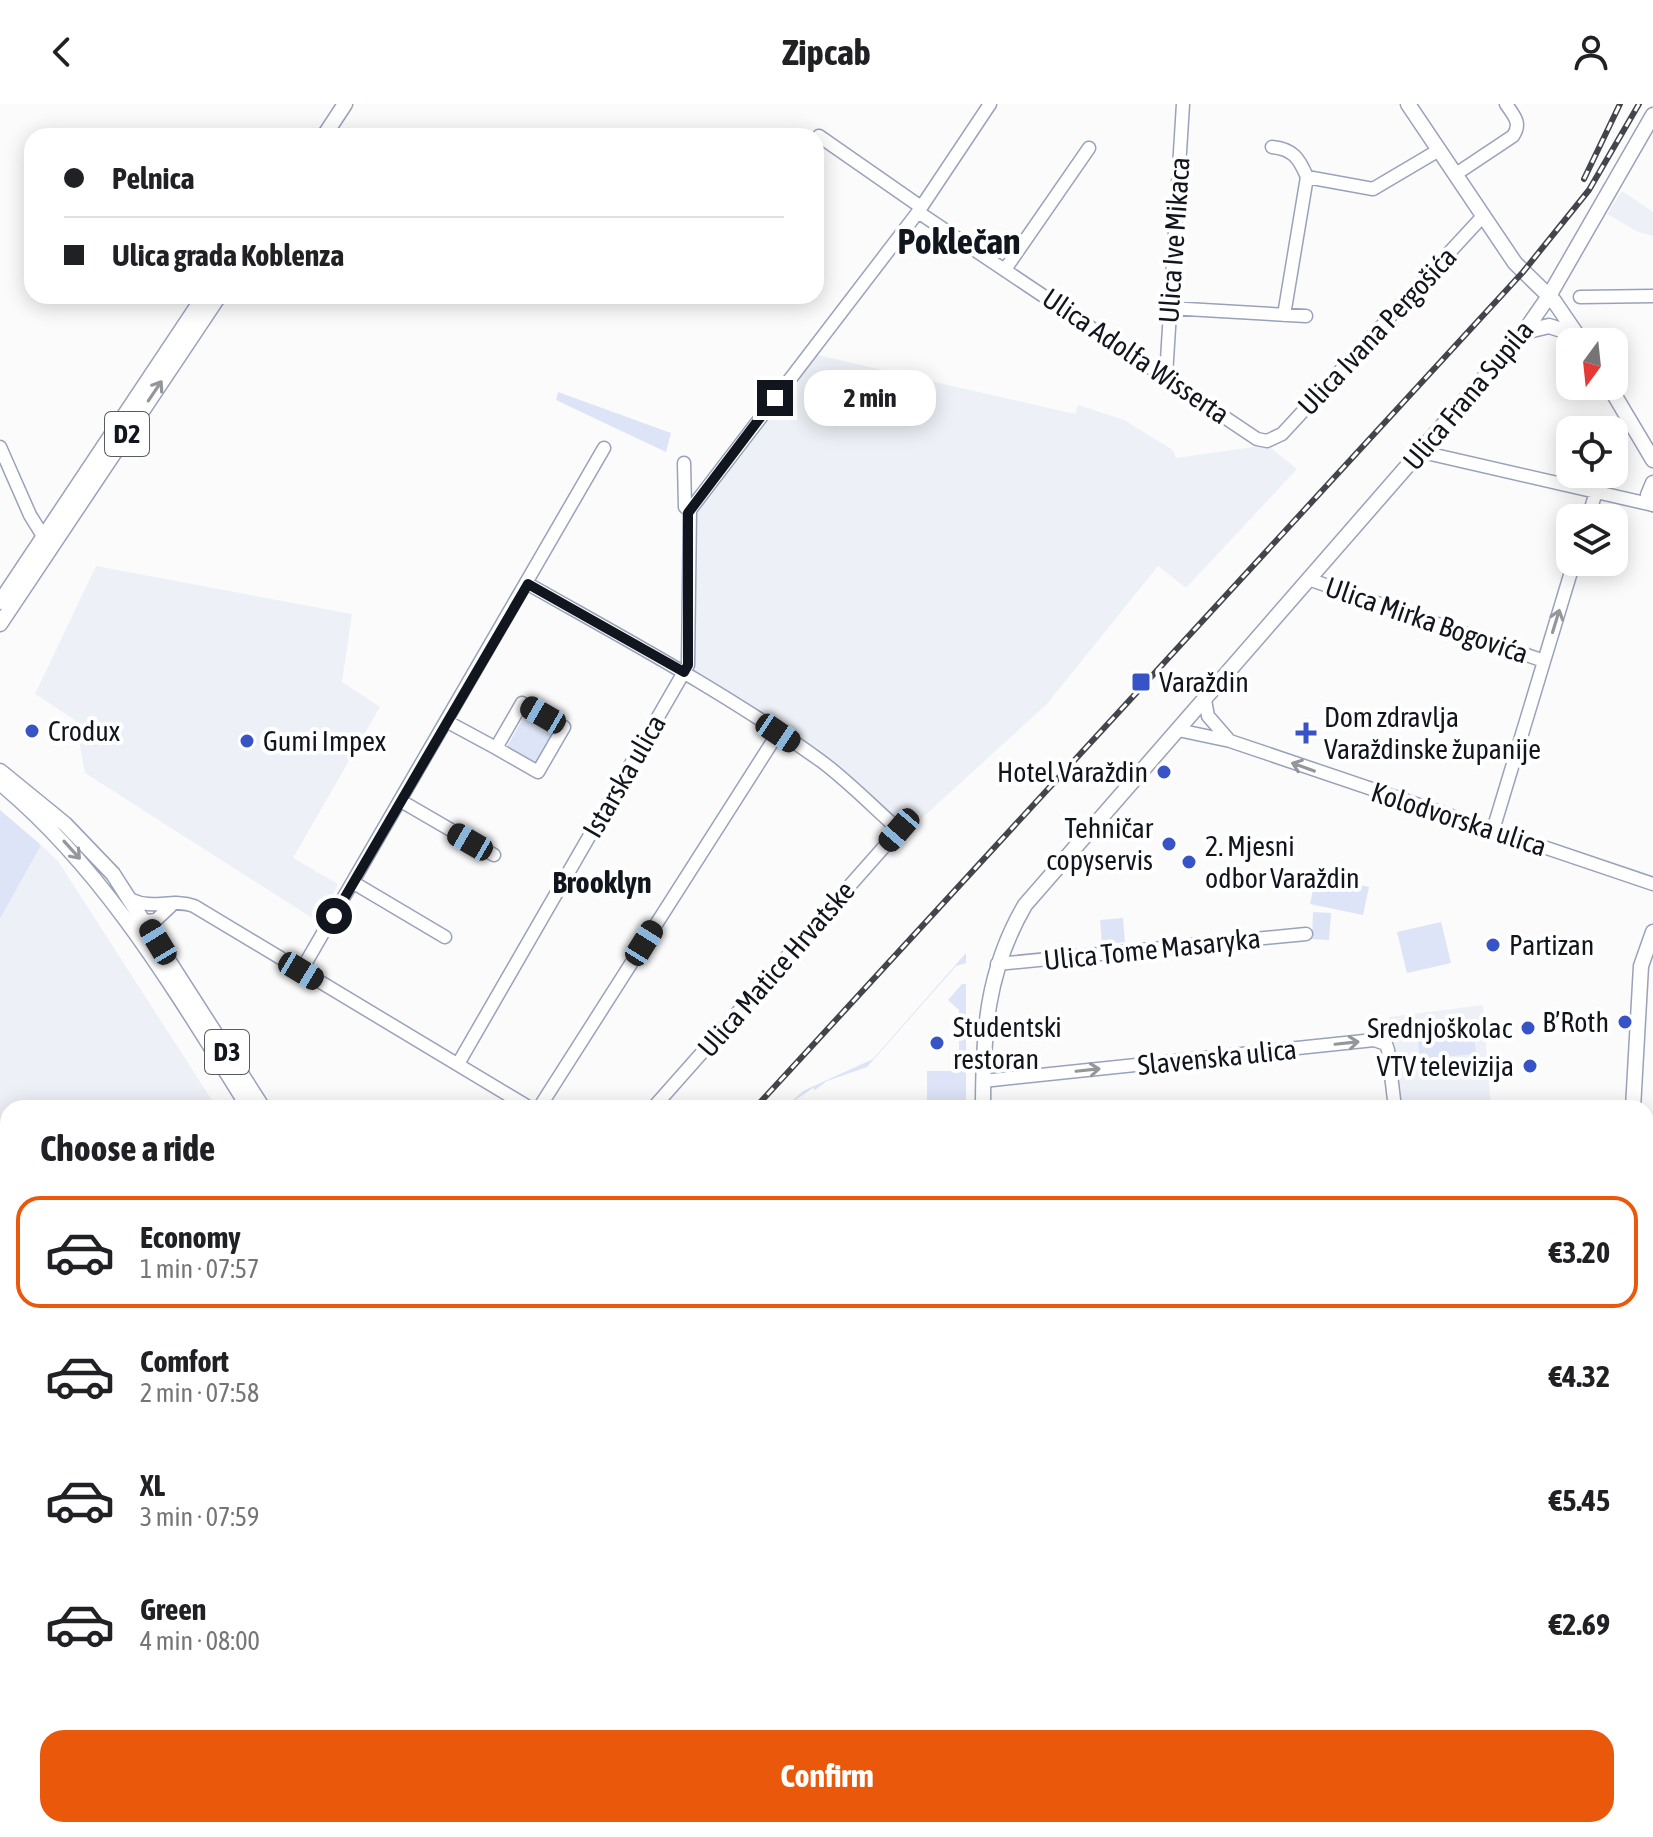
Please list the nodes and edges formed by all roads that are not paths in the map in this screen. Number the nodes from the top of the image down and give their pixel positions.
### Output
1 (345, 104) edge
2 (990, 104) edge
3 (1183, 104) edge
4 (1408, 104) edge
5 (1506, 104) edge
6 (1653, 115) edge
7 (329, 128) edge
8 (824, 140) edge
9 (1272, 147) dead end
10 (1089, 148) dead end
11 (1439, 150) junction
12 (1456, 174) junction
13 (1307, 177) junction
14 (920, 209) junction
15 (1483, 216) junction
16 (1006, 268) junction
17 (1549, 296) junction
18 (1653, 296) edge
19 (1580, 297) dead end
20 (199, 304) edge
21 (214, 304) edge
22 (1169, 308) junction
23 (1284, 315) junction
24 (1306, 316) dead end
25 (1559, 328) edge
26 (1572, 328) edge
27 (1524, 332) junction
28 (1166, 376) junction
29 (1617, 400) edge
30 (1267, 441) joint
31 (0, 447) edge
32 (604, 448) dead end
33 (1422, 452) junction
34 (1653, 460) edge
35 (684, 463) dead end
36 (1596, 492) junction
37 (1652, 496) edge
38 (1592, 504) edge
39 (690, 510) junction
40 (43, 536) junction
41 (1570, 576) edge
42 (1311, 580) junction
43 (528, 584) junction
44 (0, 602) edge
45 (0, 624) edge
46 (1544, 661) junction
47 (684, 672) junction
48 (1205, 700) junction
49 (446, 721) junction
50 (1178, 730) junction
51 (778, 733) junction
52 (1230, 741) junction
53 (496, 748) junction
54 (0, 769) edge
55 (0, 784) edge
56 (18, 791) junction
57 (401, 801) junction
58 (1493, 830) junction
59 (494, 855) dead end
60 (354, 883) junction
61 (1648, 883) edge
62 (132, 900) junction
63 (174, 903) junction
64 (162, 916) junction
65 (124, 918) junction
66 (147, 923) junction
67 (1653, 932) edge
68 (1306, 934) dead end
69 (445, 937) dead end
70 (158, 942) junction
71 (997, 964) junction
72 (301, 971) junction
73 (458, 1064) junction
74 (983, 1081) junction
75 (244, 1100) edge
76 (258, 1100) edge
77 (517, 1100) edge
78 (544, 1100) edge
79 (660, 1100) edge
80 (983, 1100) edge
81 (1394, 1100) edge
82 (1633, 1100) edge

1 - 7 main road
2 - 14 street
3 - 22 street, Ulica Ive Mikaca
4 - 11 main road
5 - 12 street
6 - 17 main road, Ulica Frana Supila
8 - 14 street, Ulica Adolfa Wisserta
9 - 13 street
10 - 16 street
11 - 12 main road
11 - 13 street
12 - 15 main road
13 - 23 street
14 - 16 street, Ulica Adolfa Wisserta
14 - 39 street
15 - 17 main road
15 - 30 street, Ulica Ivana Pergošića
16 - 28 street, Ulica Adolfa Wisserta
17 - 26 main road
17 - 27 main road, Ulica Frana Supila
18 - 19 street
20 - 40 main road, D2
45 -> 21 main road, D2
22 - 23 street
22 - 28 street, Ulica Ive Mikaca
23 - 24 street
25 - 27 main road
27 - 33 main road, Ulica Frana Supila
28 - 30 street, Ulica Adolfa Wisserta
29 - 34 main road
31 - 40 street
32 - 43 street
33 - 36 street
33 - 42 main road, Ulica Frana Supila
35 - 39 street, Istarska ulica
36 - 37 street
36 - 38 street
39 - 47 street, Istarska ulica
40 - 44 main road, D2
46 -> 41 street
42 - 46 street, Ulica Mirka Bogovića
42 - 48 main road, Ulica Frana Supila
43 - 47 street
43 - 49 street
46 - 58 street
47 - 51 street
47 - 73 street, Istarska ulica
48 - 50 main road, Ulica Frana Supila
48 - 52 street
49 - 53 street
49 - 57 street
50 - 52 street, Kolodvorska ulica
50 - 71 main road, Ulica Frana Supila
51 - 78 street
51 - 79 street, Ulica Matice Hrvatske
58 -> 52 street, Kolodvorska ulica
53 - 53 street
54 - 56 main road
55 - 56 main road, D3
56 - 62 main road, D3
56 -> 65 main road, D3
57 - 59 street
57 - 60 street
58 - 61 street, Kolodvorska ulica
60 - 69 street
60 - 72 street
62 - 63 street
62 - 66 main road, D3
63 - 64 street
63 - 72 street
64 - 66 street
64 - 70 street
65 - 66 street
65 - 75 main road, D3
66 - 70 main road, D3
67 - 82 main road
68 - 71 street, Ulica Tome Masaryka
70 - 76 main road, D3
71 - 74 main road, Ulica Frana Supila
72 - 73 street
73 - 77 street
74 - 80 main road, Ulica Frana Supila
74 -> 81 street, Slavenska ulica

